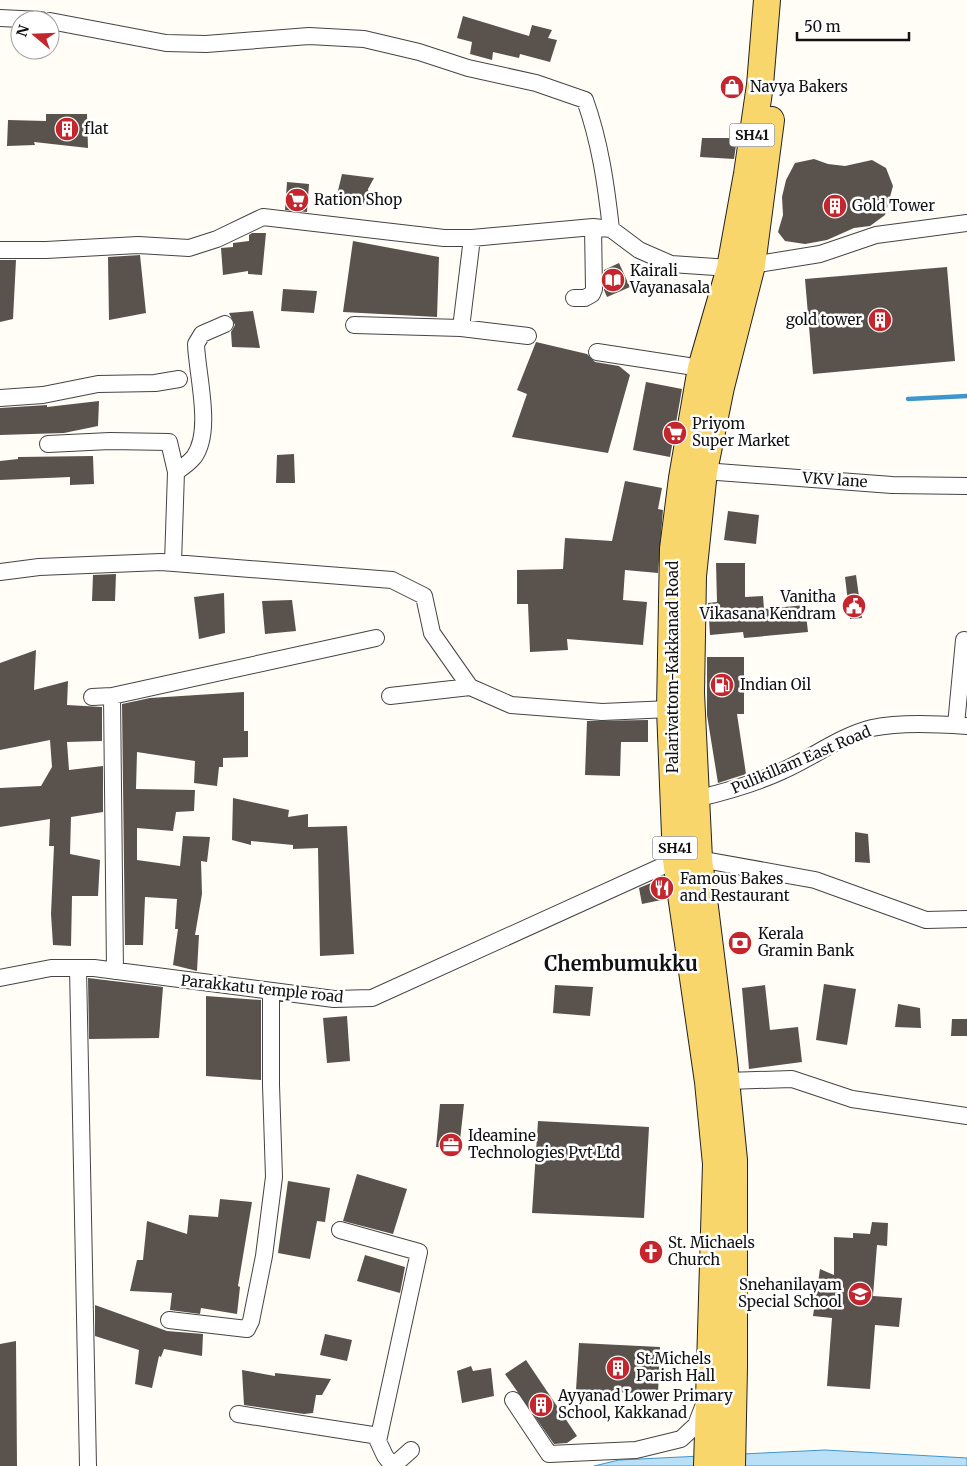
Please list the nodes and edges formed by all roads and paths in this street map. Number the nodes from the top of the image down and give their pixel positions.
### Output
1 (767, 0) edge
2 (783, 0) edge
3 (60, 23) edge
4 (967, 223) edge
5 (593, 227) junction
6 (612, 229) junction
7 (472, 238) junction
8 (0, 250) edge
9 (741, 267) junction
10 (574, 298) dead end
11 (225, 324) dead end
12 (354, 325) dead end
13 (461, 328) junction
14 (528, 336) dead end
15 (597, 352) dead end
16 (702, 368) junction
17 (179, 379) dead end
18 (0, 398) edge
19 (48, 444) dead end
20 (704, 471) junction
21 (176, 472) junction
22 (967, 486) edge
23 (173, 563) junction
24 (0, 572) edge
25 (376, 638) dead end
26 (964, 640) dead end
27 (681, 676) junction
28 (470, 687) junction
29 (112, 696) junction
30 (390, 696) dead end
31 (92, 697) dead end
32 (670, 709) junction
33 (961, 726) edge
34 (695, 799) junction
35 (687, 859) junction
36 (967, 919) edge
37 (78, 968) junction
38 (115, 971) junction
39 (0, 978) edge
40 (271, 991) junction
41 (726, 1081) junction
42 (967, 1116) edge
43 (340, 1230) dead end
44 (168, 1320) dead end
45 (710, 1389) junction
46 (513, 1400) dead end
47 (238, 1414) dead end
48 (379, 1436) junction
49 (411, 1450) dead end
50 (88, 1466) edge
51 (393, 1466) edge
52 (707, 1466) edge
53 (732, 1466) edge

1 - 9 main road, Palarivattom-Kakkanad Road / SH41
2 - 9 main road
3 - 6 street
4 - 9 street
5 - 6 street
5 - 7 street
5 - 10 street
6 - 9 street
7 - 8 street
7 - 13 street
9 - 16 main road, Palarivattom-Kakkanad Road / SH41
9 - 20 main road
11 - 21 street
12 - 13 street
13 - 14 street
15 - 16 street
16 - 27 main road, Palarivattom-Kakkanad Road / SH41
17 - 18 street
19 - 21 street
20 - 22 street, VKV lane
20 - 27 main road
21 - 23 street
23 - 24 street
23 - 28 street
25 - 29 street
26 - 33 street
27 - 32 main road, Palarivattom-Kakkanad Road / SH41
27 - 34 main road
28 - 30 street
28 - 32 street
29 - 31 street
29 - 38 street
32 - 35 main road, Palarivattom-Kakkanad Road / SH41
33 - 34 street, Pulikillam East Road
34 - 35 main road
35 - 36 street
35 - 40 street, Parakkatu temple road
35 - 41 main road
35 - 45 main road, Palarivattom-Kakkanad Road / SH41
37 - 38 street, Parakkatu temple road
37 - 39 street, Parakkatu temple road
37 - 50 street
38 - 40 street, Parakkatu temple road
40 - 44 street
41 - 42 street
41 - 53 main road
43 - 48 street
45 - 46 street
45 - 52 main road, Palarivattom-Kakkanad Road / SH41
47 - 48 street
48 - 51 street
49 - 51 street

